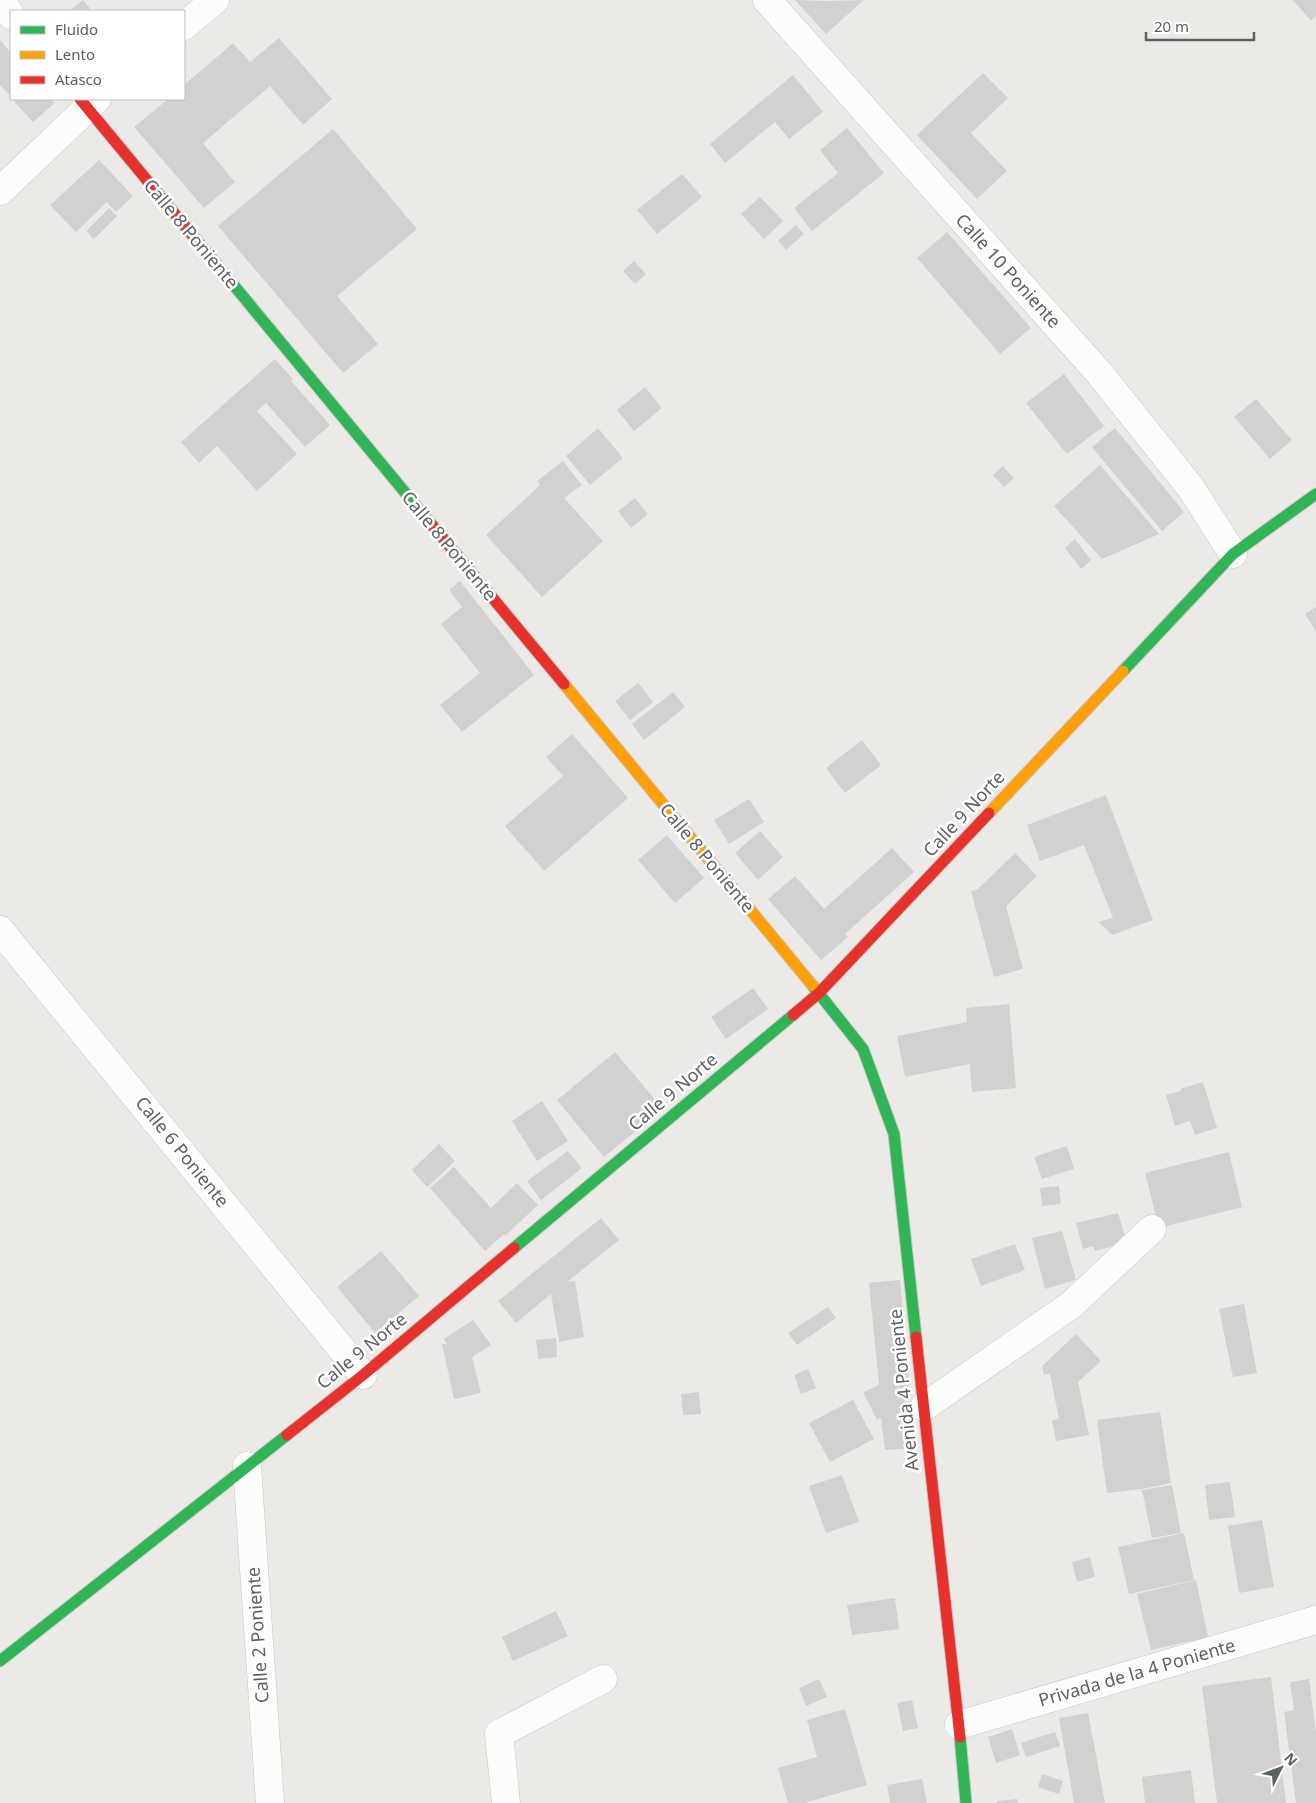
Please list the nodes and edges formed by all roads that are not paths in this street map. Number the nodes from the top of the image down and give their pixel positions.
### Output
1 (215, 0) edge
2 (767, 0) edge
3 (0, 1) edge
4 (10, 14) edge
5 (185, 25) edge
6 (88, 102) edge
7 (0, 191) edge
8 (1316, 494) edge
9 (1233, 554) junction
10 (0, 930) edge
11 (819, 993) junction
12 (1152, 1229) dead end
13 (363, 1374) junction
14 (924, 1407) junction
15 (247, 1466) junction
16 (1316, 1620) edge
17 (0, 1661) edge
18 (603, 1679) dead end
19 (959, 1725) junction
20 (270, 1803) edge
21 (506, 1803) edge
22 (966, 1803) edge

1 - 5 street
2 - 9 street, Calle 10 Poniente
3 - 4 street
6 - 7 street
6 - 11 street, Calle 8 Poniente
8 - 9 street, Calle 9 Norte
9 - 11 street, Calle 9 Norte
10 - 13 street, Calle 6 Poniente
11 - 13 street, Calle 9 Norte
11 - 14 street, Avenida 4 Poniente
12 - 14 street
13 - 15 street, Calle 9 Norte
14 - 19 street, Avenida 4 Poniente
15 - 17 street, Calle 9 Norte
15 - 20 street, Calle 2 Poniente
16 - 19 street, Privada de la 4 Poniente
18 - 21 street
19 - 22 street, Avenida 4 Poniente

